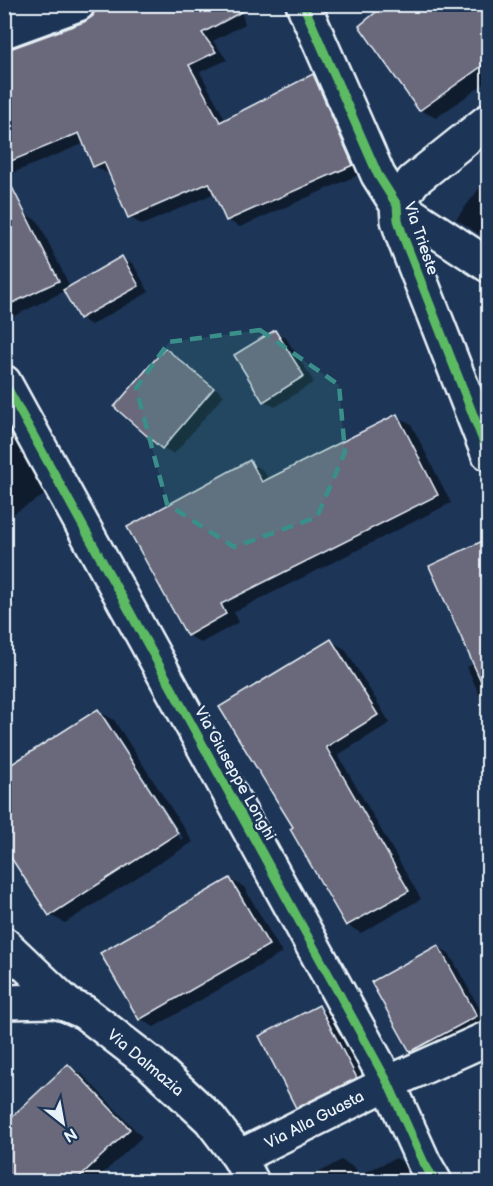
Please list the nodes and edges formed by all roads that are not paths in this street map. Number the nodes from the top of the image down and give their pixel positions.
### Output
1 (78, 4) edge
2 (303, 4) edge
3 (4, 32) edge
4 (489, 121) edge
5 (397, 205) junction
6 (489, 265) edge
7 (4, 382) edge
8 (489, 453) edge
9 (4, 944) edge
10 (4, 1002) edge
11 (68, 1005) junction
12 (489, 1038) edge
13 (388, 1083) junction
14 (246, 1169) edge
15 (435, 1182) edge

1 - 3 street
2 - 5 street, Via Trieste
4 - 5 street
5 - 6 street
5 - 8 street, Via Trieste
7 - 13 street, Via Giuseppe Longhi
9 - 11 street
10 - 11 street, Via Dalmazia
11 - 14 street, Via Dalmazia
12 - 13 street, Via Alla Guasta
13 - 14 street, Via Alla Guasta
13 - 15 street, Via Giuseppe Longhi

